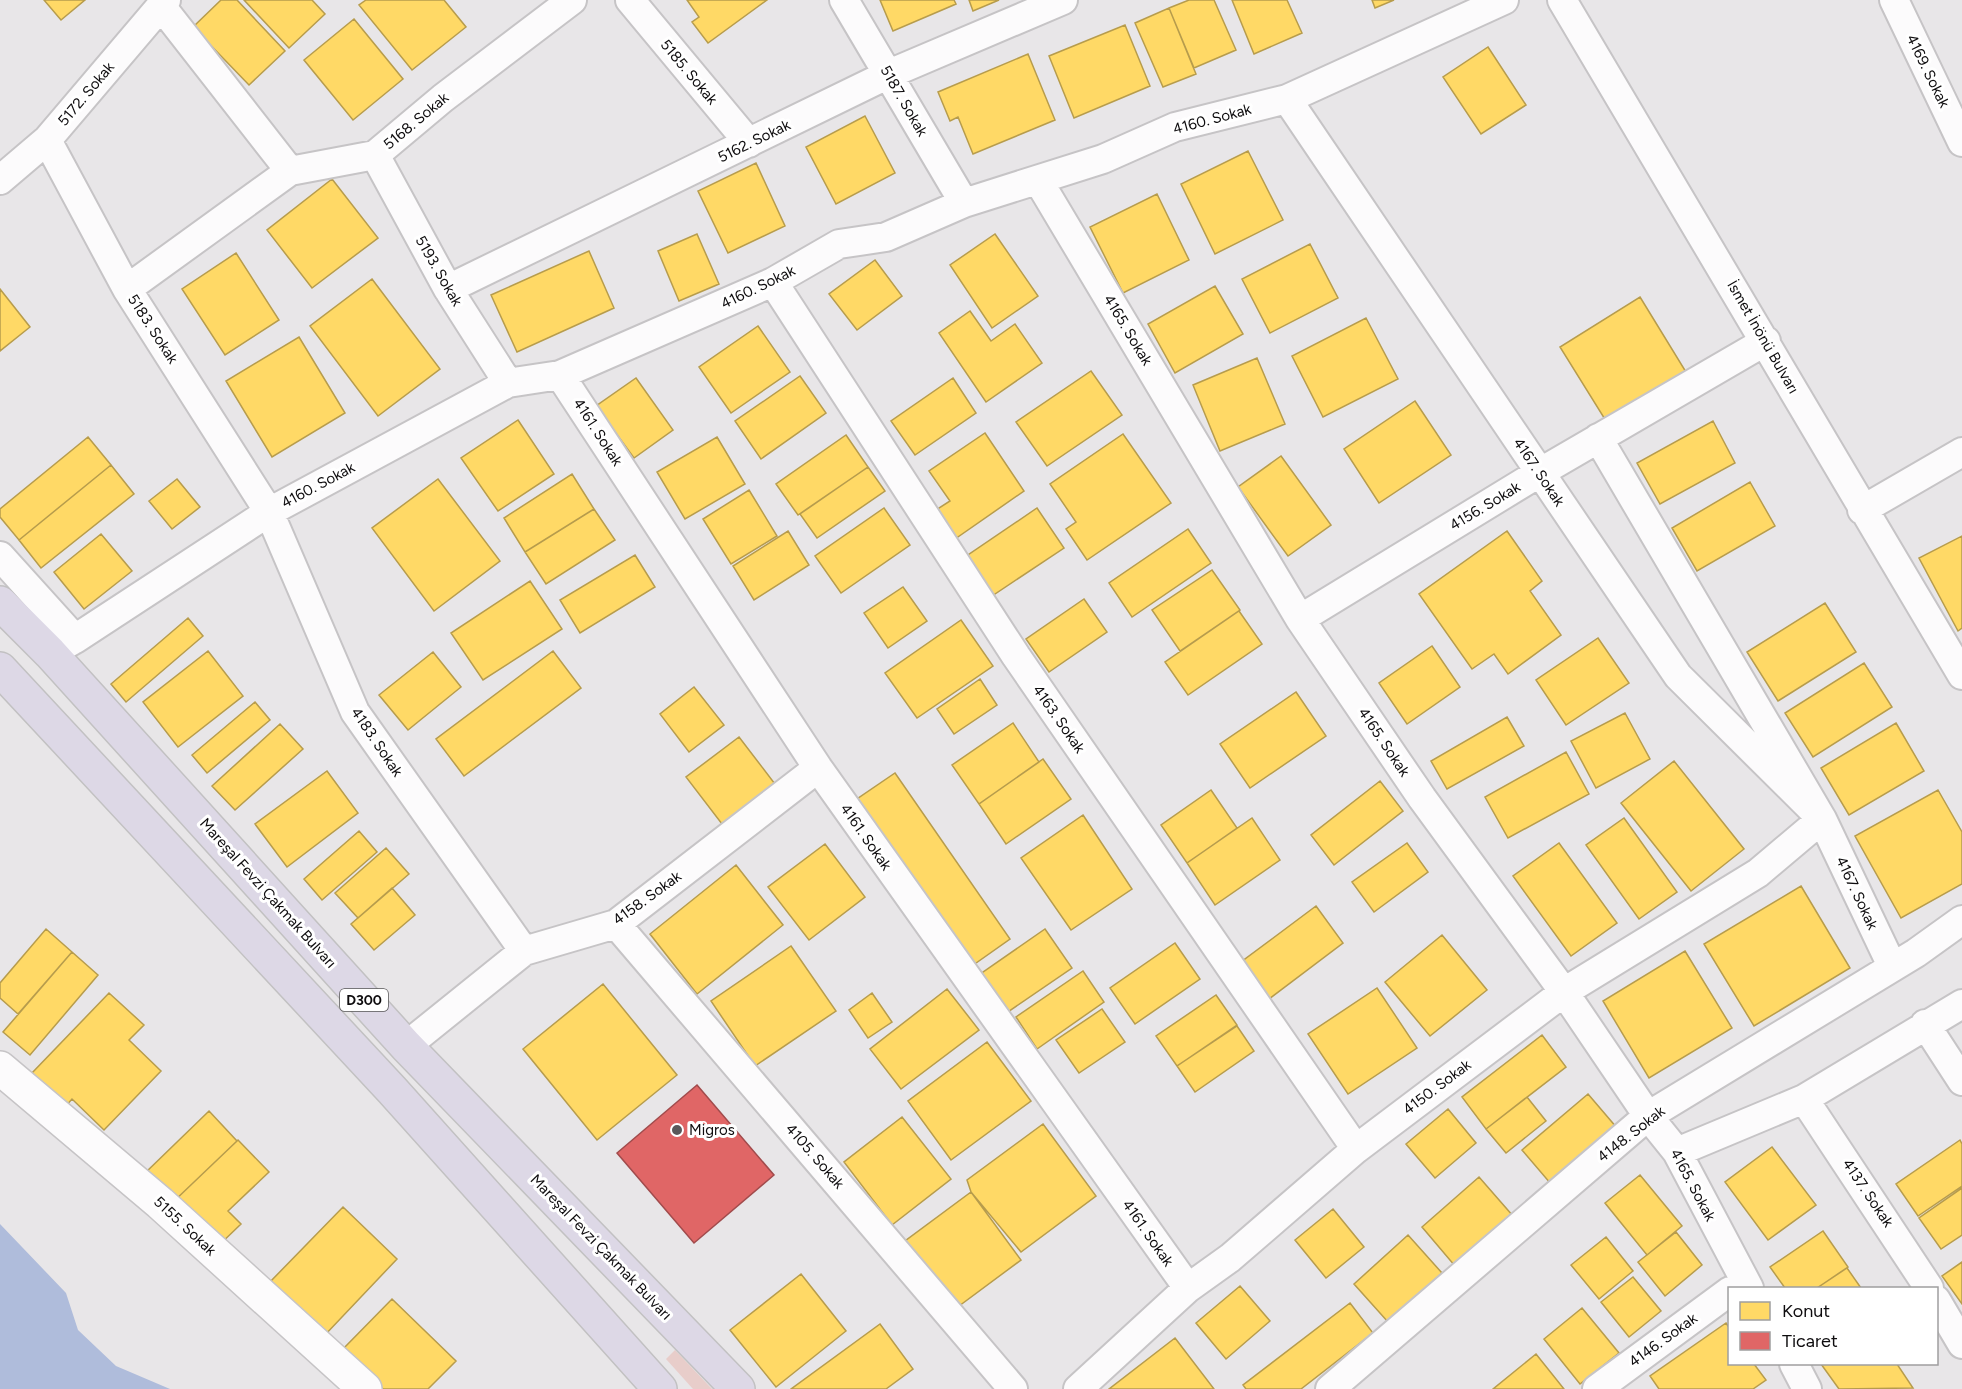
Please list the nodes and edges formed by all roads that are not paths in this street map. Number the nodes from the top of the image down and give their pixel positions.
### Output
1 (572, 0) edge
2 (630, 0) edge
3 (844, 0) edge
4 (1064, 0) edge
5 (1504, 0) edge
6 (1562, 0) edge
7 (1894, 0) edge
8 (164, 3) edge
9 (889, 74) junction
10 (1287, 99) junction
11 (47, 140) junction
12 (1962, 142) edge
13 (749, 143) junction
14 (375, 155) junction
15 (290, 171) junction
16 (0, 180) edge
17 (1038, 180) junction
18 (964, 203) junction
19 (773, 282) junction
20 (127, 289) junction
21 (448, 290) junction
22 (1766, 341) junction
23 (560, 375) junction
24 (508, 383) junction
25 (1598, 438) junction
26 (1962, 452) edge
27 (1539, 473) junction
28 (1863, 510) junction
29 (269, 512) junction
30 (0, 556) edge
31 (0, 603) edge
32 (1300, 619) junction
33 (63, 646) junction
34 (0, 669) edge
35 (1962, 675) edge
36 (818, 768) junction
37 (1822, 819) junction
38 (1962, 920) edge
39 (616, 924) junction
40 (524, 951) junction
41 (1892, 966) junction
42 (1564, 992) junction
43 (1962, 1004) edge
44 (1925, 1024) junction
45 (406, 1046) junction
46 (0, 1068) edge
47 (1962, 1081) edge
48 (1804, 1099) junction
49 (1648, 1116) junction
50 (1356, 1149) junction
51 (1677, 1152) junction
52 (1739, 1287) edge
53 (1928, 1287) edge
54 (1188, 1288) junction
55 (1728, 1295) edge
56 (1938, 1303) edge
57 (1962, 1344) edge
58 (1795, 1365) edge
59 (365, 1389) edge
60 (660, 1389) edge
61 (738, 1389) edge
62 (1013, 1389) edge
63 (1078, 1389) edge
64 (1330, 1389) edge
65 (1597, 1389) edge
66 (1807, 1389) edge

1 - 14 street, 5168. Sokak
2 - 13 street, 5185. Sokak
3 - 9 street, 5187. Sokak
4 - 9 street, 5162. Sokak
5 - 10 street, 4160. Sokak
6 - 22 street, İsmet İnönü Bulvarı
7 - 12 street, 4169. Sokak
8 - 11 street, 5172. Sokak
8 - 15 street
9 - 13 street, 5162. Sokak
9 - 18 street, 5187. Sokak
10 - 17 street, 4160. Sokak
10 - 27 street, 4167. Sokak
11 - 16 street, 5172. Sokak
11 - 20 street, 5183. Sokak
13 - 21 street, 5162. Sokak
14 - 15 street, 5168. Sokak
14 - 21 street, 5193. Sokak
15 - 20 street, 5168. Sokak
17 - 18 street, 4160. Sokak
17 - 32 street, 4165. Sokak
18 - 19 street, 4160. Sokak
19 - 23 street, 4160. Sokak
19 - 50 street, 4163. Sokak
20 - 29 street, 5183. Sokak
21 - 24 street, 5193. Sokak
22 - 25 street, 4156. Sokak
22 - 28 street, İsmet İnönü Bulvarı
23 - 24 street, 4160. Sokak
23 - 36 street, 4161. Sokak
24 - 29 street, 4160. Sokak
25 - 27 street, 4156. Sokak
25 - 37 street, 4167. Sokak
26 - 28 street
27 - 32 street, 4156. Sokak
27 - 37 street, 4167. Sokak
28 - 35 street, İsmet İnönü Bulvarı
29 - 33 street, 4160. Sokak
29 - 40 street, 4183. Sokak
30 - 33 street
31 - 33 highway, Mareşal Fevzi Çakmak Bulvarı / D300
32 - 42 street, 4165. Sokak
33 - 45 highway, Mareşal Fevzi Çakmak Bulvarı / D300
34 - 60 highway, D300
36 - 39 street, 4158. Sokak
36 - 54 street, 4161. Sokak
37 - 41 street, 4167. Sokak
37 - 42 street, 4150. Sokak
38 - 41 street, 4148. Sokak
39 - 40 street, 4158. Sokak
39 - 62 street, 4105. Sokak
40 - 45 street, 4158. Sokak
41 - 49 street, 4148. Sokak
42 - 49 street, 4165. Sokak
42 - 50 street, 4150. Sokak
43 - 44 street
44 - 47 street
44 - 48 street
45 - 61 highway, Mareşal Fevzi Çakmak Bulvarı / D300
46 - 59 street, 5155. Sokak
48 - 51 street
48 - 53 street, 4137. Sokak
49 - 51 street, 4165. Sokak
49 - 64 street, 4148. Sokak
50 - 54 street, 4150. Sokak
51 - 52 street, 4165. Sokak
54 - 63 street, 4150. Sokak
55 - 65 street, 4146. Sokak
56 - 57 street
58 - 66 street

